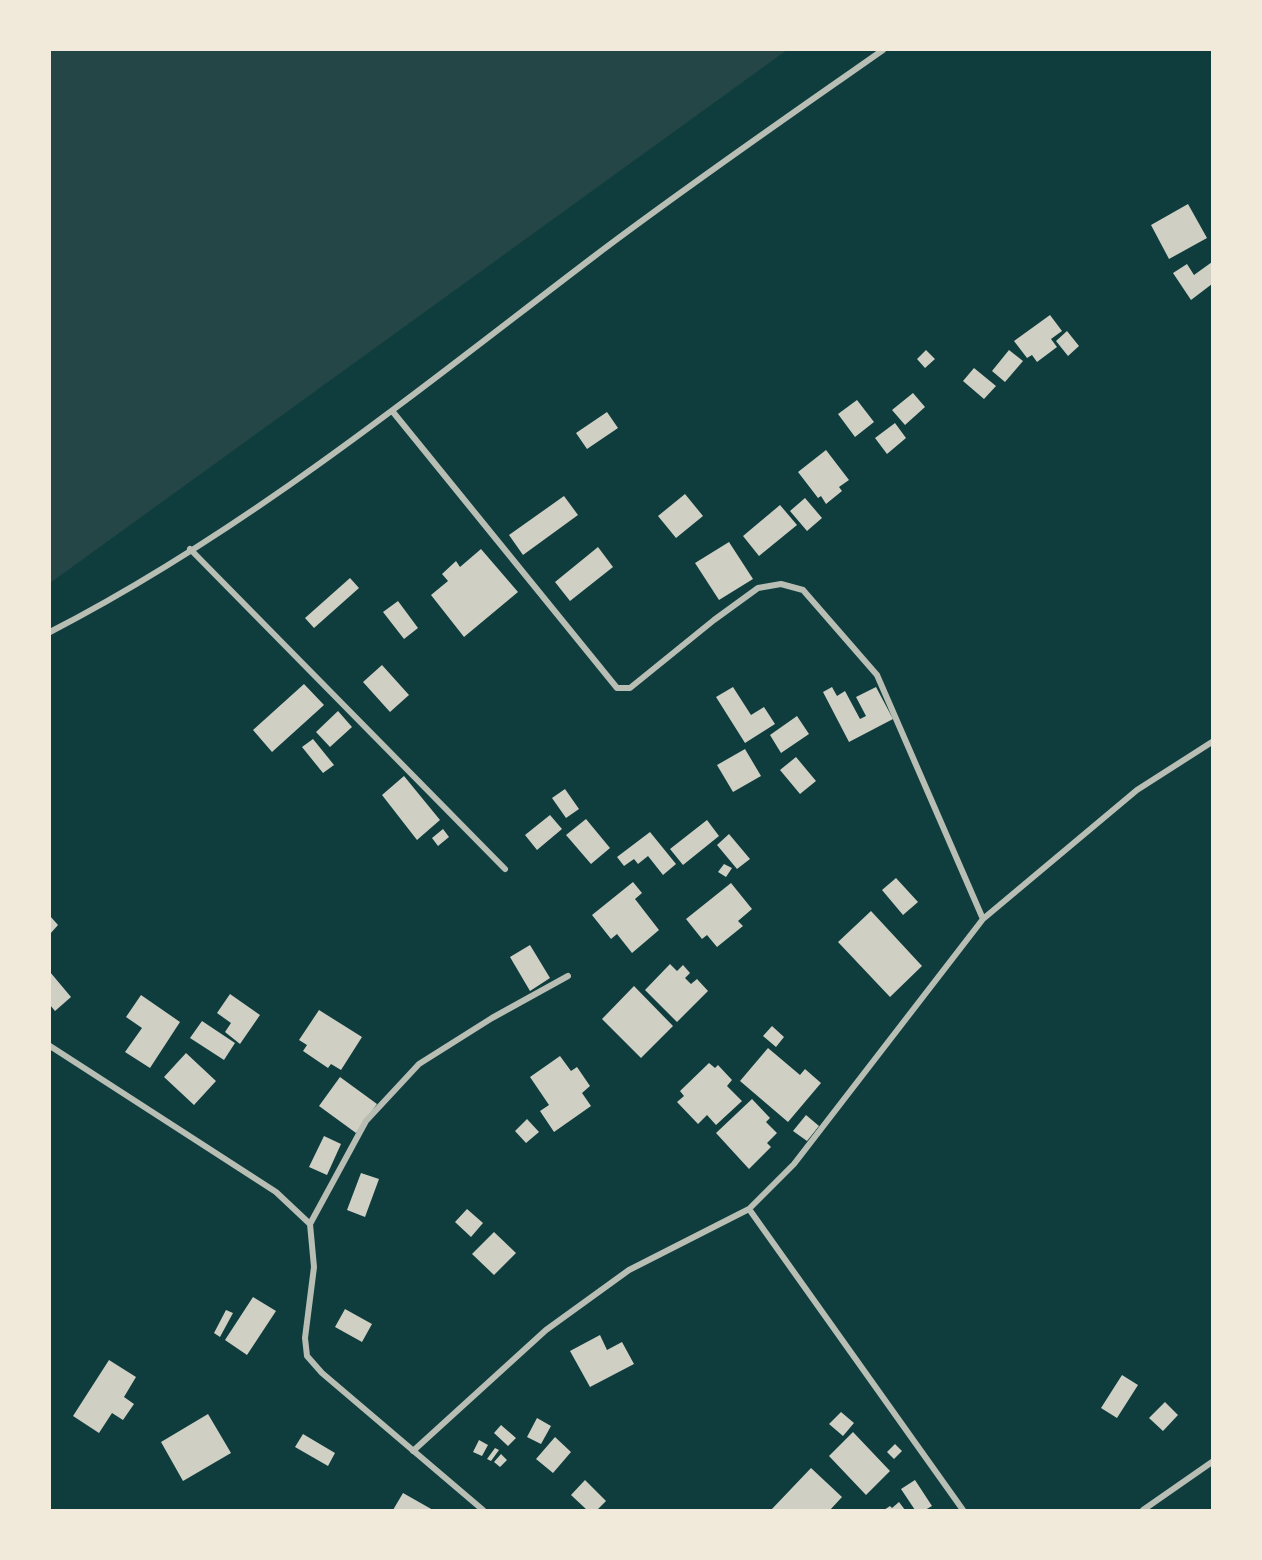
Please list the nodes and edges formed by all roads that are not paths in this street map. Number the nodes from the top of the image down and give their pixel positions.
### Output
1 (883, 50) edge
2 (393, 412) junction
3 (190, 549) junction
4 (50, 632) edge
5 (1212, 742) edge
6 (505, 869) dead end
7 (983, 919) junction
8 (568, 976) dead end
9 (50, 1046) edge
10 (749, 1209) junction
11 (310, 1224) junction
12 (413, 1451) junction
13 (1212, 1462) edge
14 (483, 1510) edge
15 (963, 1510) edge
16 (1143, 1510) edge

1 - 2 street
2 - 3 street
2 - 7 street
3 - 4 street
3 - 6 street
5 - 7 street
7 - 10 street
8 - 11 street
9 - 11 street
10 - 12 street
10 - 15 street
11 - 12 street
12 - 14 street
13 - 16 street

